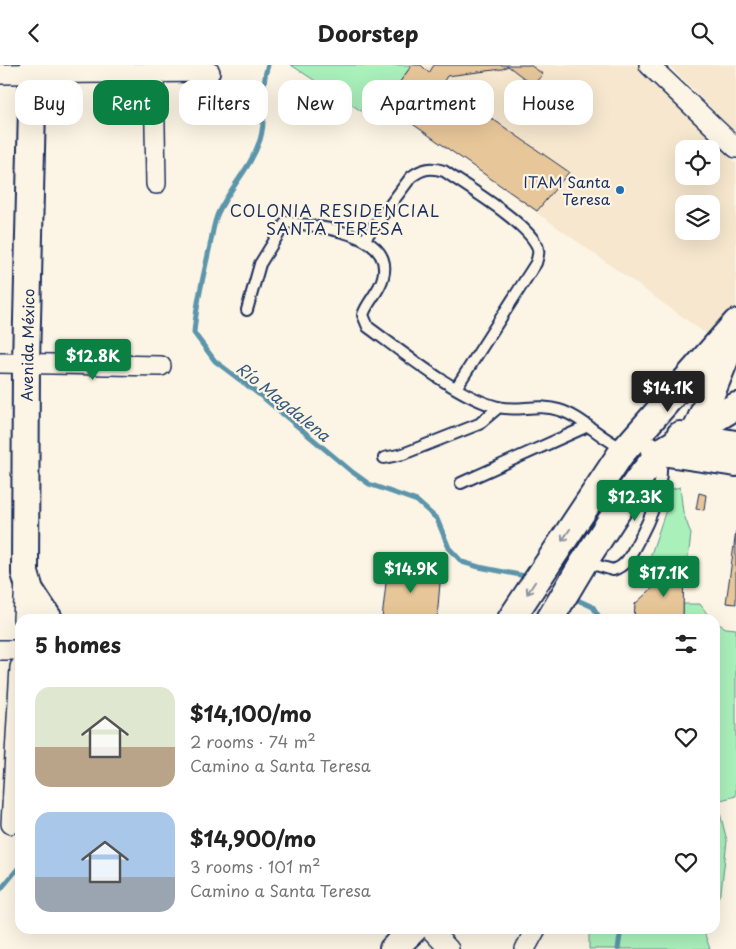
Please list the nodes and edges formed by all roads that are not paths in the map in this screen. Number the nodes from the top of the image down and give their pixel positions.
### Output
1 (650, 65) edge
2 (33, 70) edge
3 (210, 72) dead end
4 (154, 73) junction
5 (0, 74) edge
6 (736, 148) edge
7 (156, 185) dead end
8 (364, 240) junction
9 (247, 310) dead end
10 (736, 323) edge
11 (736, 332) edge
12 (0, 363) edge
13 (26, 363) junction
14 (161, 366) dead end
15 (456, 388) junction
16 (736, 406) edge
17 (499, 407) junction
18 (588, 426) junction
19 (642, 430) junction
20 (691, 440) junction
21 (731, 445) edge
22 (626, 449) junction
23 (660, 452) junction
24 (384, 458) dead end
25 (461, 483) dead end
26 (581, 566) junction
27 (25, 573) junction
28 (23, 614) edge
29 (46, 614) edge
30 (514, 614) edge
31 (553, 614) edge
32 (0, 650) edge
33 (15, 650) edge
34 (15, 755) edge
35 (11, 825) dead end
36 (409, 934) edge
37 (435, 934) edge
38 (533, 934) edge
39 (393, 949) edge
40 (450, 949) edge
41 (525, 949) edge

1 - 6 street
2 - 4 street
2 - 5 street
2 - 13 street, Avenida México
3 - 4 street
4 - 7 street
8 - 9 lane
8 - 15 lane
8 - 15 lane
10 - 19 street
11 - 20 street
12 - 13 street
13 - 14 street
13 - 27 street, Avenida México
15 - 17 lane
16 - 20 street
17 - 18 lane
17 - 24 lane
18 - 22 lane
18 - 25 lane
19 - 20 street
19 - 22 street
20 - 21 street
20 - 23 street
22 - 23 street
22 -> 30 street
23 - 26 street
23 - 26 lane
26 - 31 street
27 - 28 street
27 - 29 street, Avenida México
32 - 33 street
34 - 35 street
36 - 39 street
37 - 40 street
38 - 41 street

